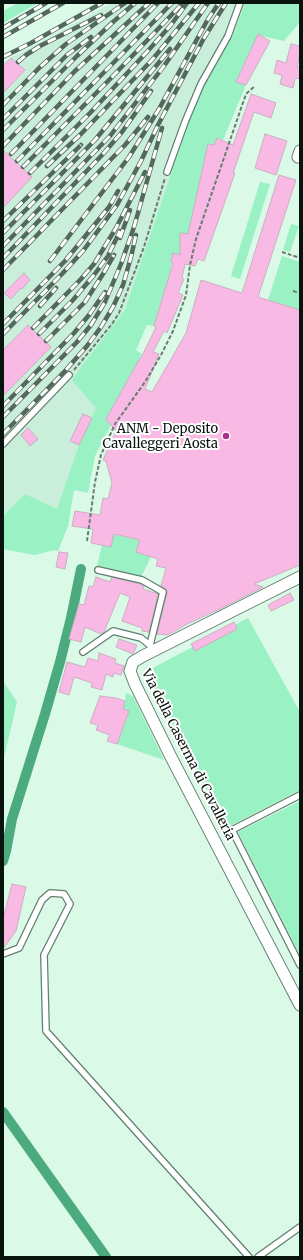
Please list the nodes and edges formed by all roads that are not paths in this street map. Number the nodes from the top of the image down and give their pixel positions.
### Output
1 (240, 3) edge
2 (300, 151) edge
3 (300, 157) edge
4 (167, 172) road end
5 (69, 375) road end
6 (3, 444) edge
7 (98, 570) dead end
8 (300, 578) edge
9 (153, 648) junction
10 (83, 652) dead end
11 (300, 795) edge
12 (3, 954) edge
13 (300, 965) edge
14 (300, 1005) edge
15 (300, 1227) edge
16 (249, 1257) edge
17 (258, 1257) edge

1 - 4 lane
2 - 3 street
5 - 6 lane
7 - 9 lane
8 - 9 street, Via della Caserma di Cavalleria
9 - 10 lane
9 - 14 street, Via della Caserma di Cavalleria
11 - 13 lane
12 - 16 lane
15 - 17 lane

